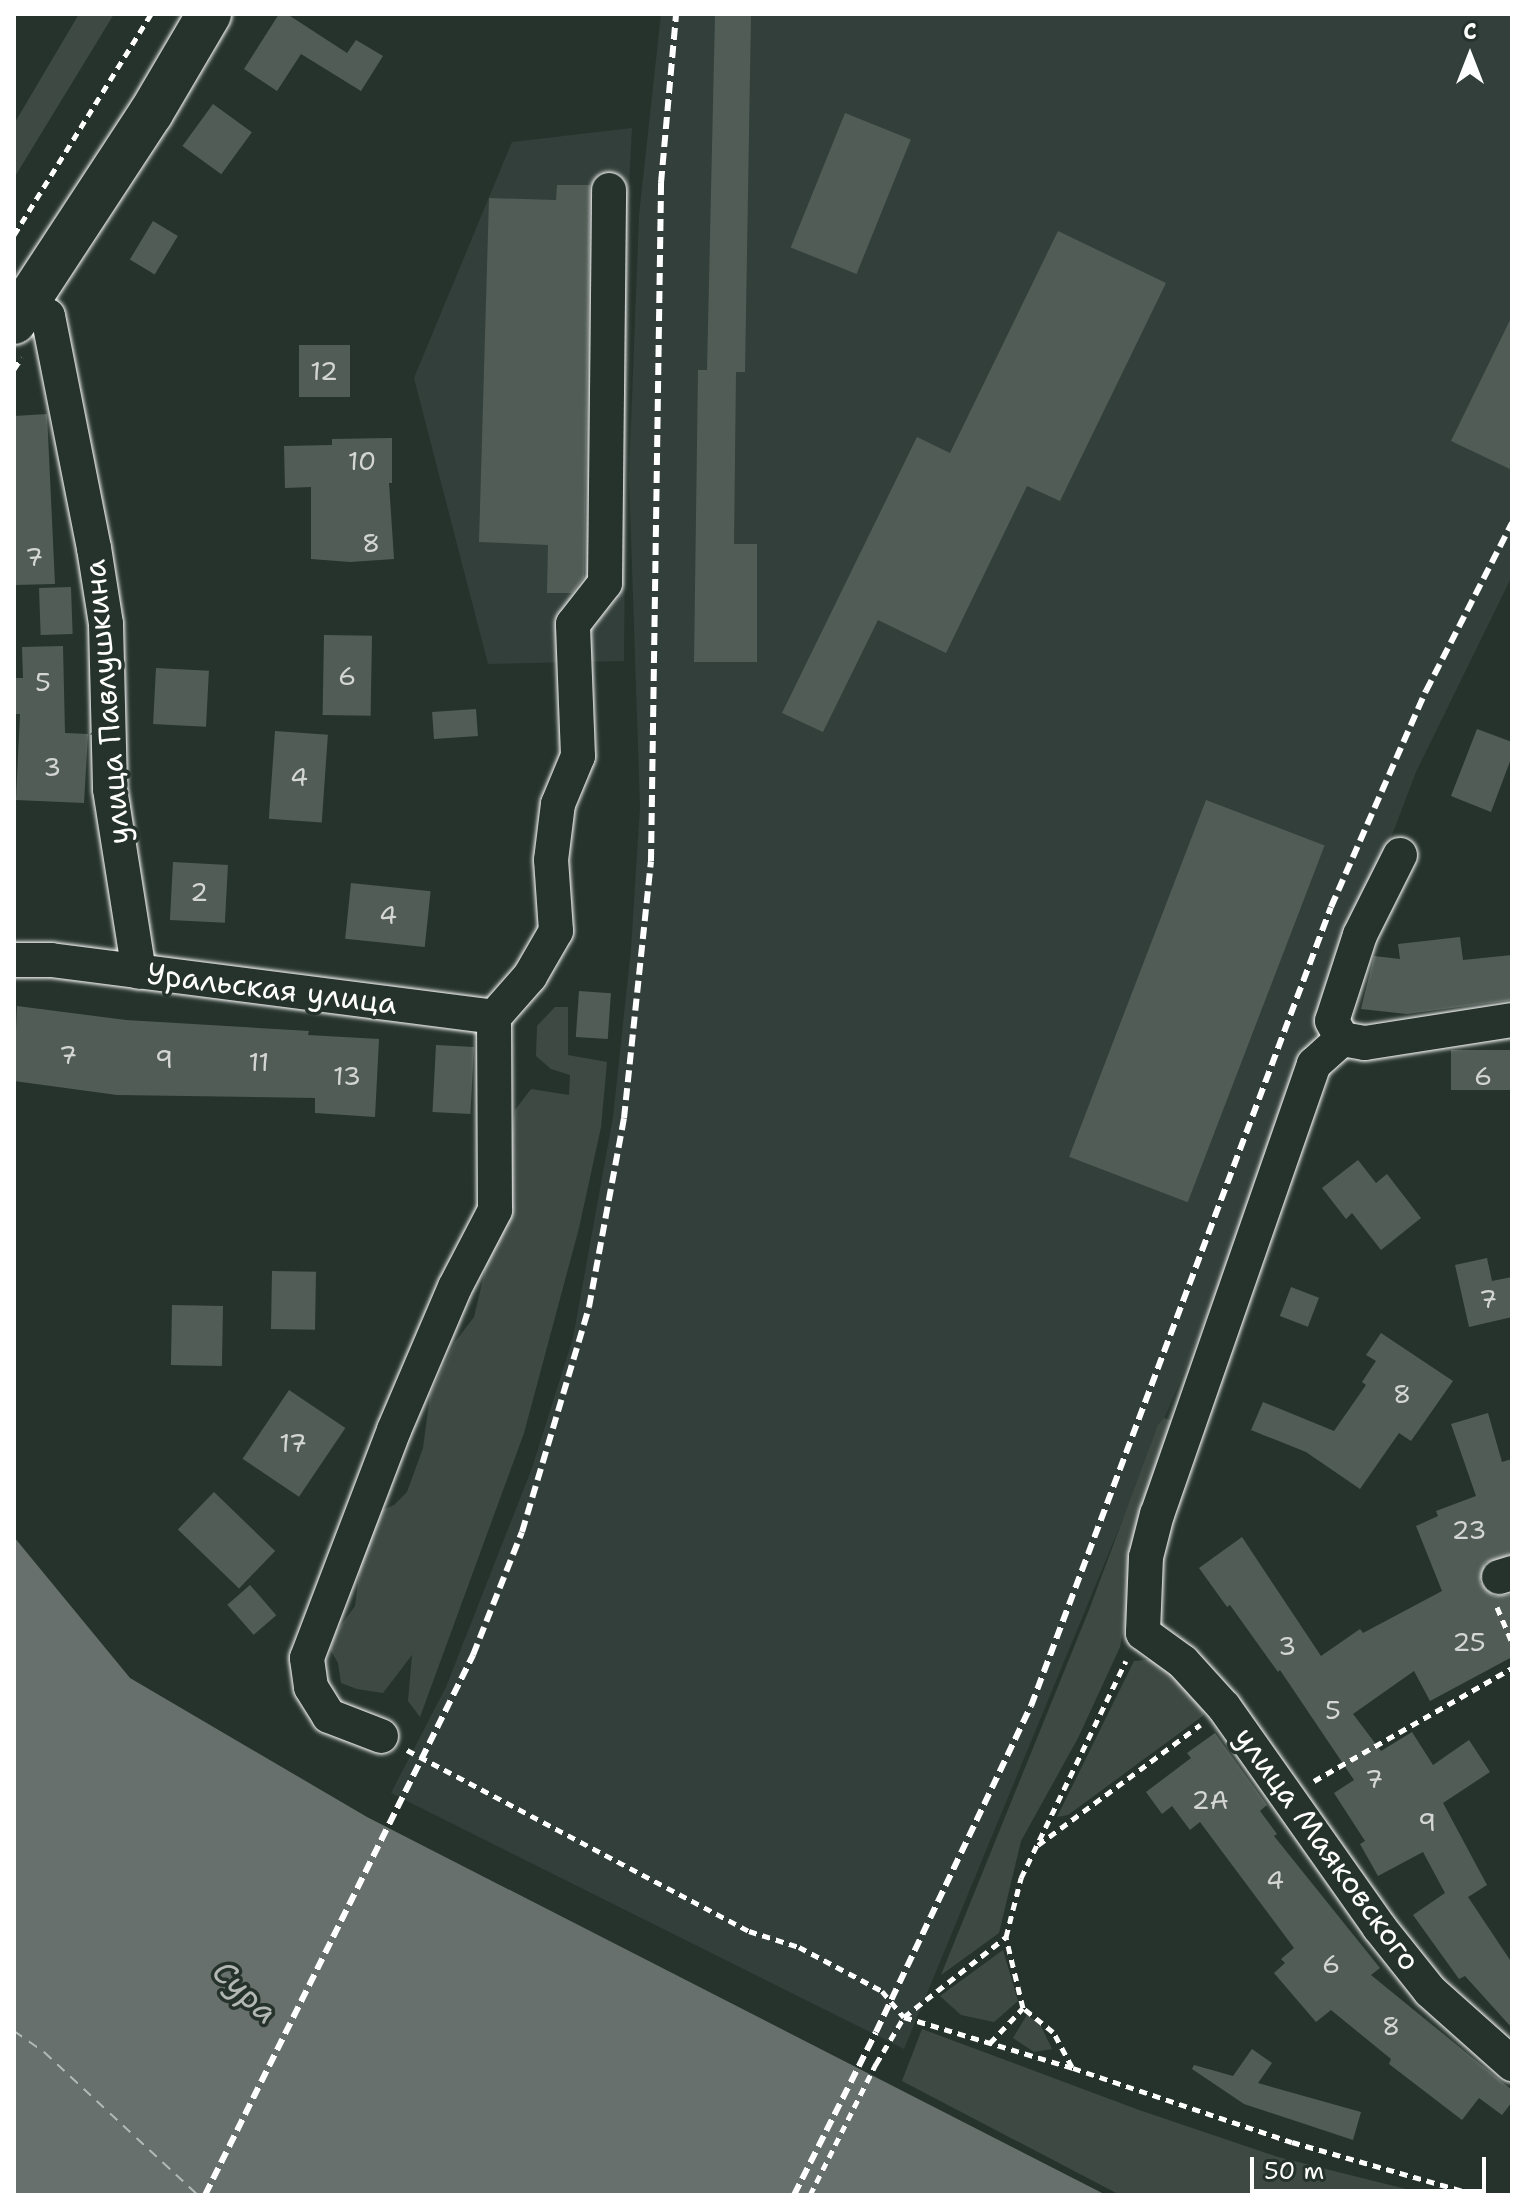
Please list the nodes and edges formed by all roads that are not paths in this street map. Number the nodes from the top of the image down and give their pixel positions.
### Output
1 (209, 14) edge
2 (609, 190) dead end
3 (20, 312) edge
4 (1400, 855) dead end
5 (14, 960) edge
6 (139, 972) junction
7 (494, 1017) junction
8 (1512, 1020) edge
9 (1354, 1041) junction
10 (381, 1736) road end
11 (1512, 2064) edge

1 - 3 main road
2 - 7 street
3 - 6 street, улица Павлушкина
4 - 9 street
5 - 6 street, Уральская улица
6 - 7 street, Уральская улица
7 - 10 street
8 - 9 street
9 - 11 street, улица Маяковского

